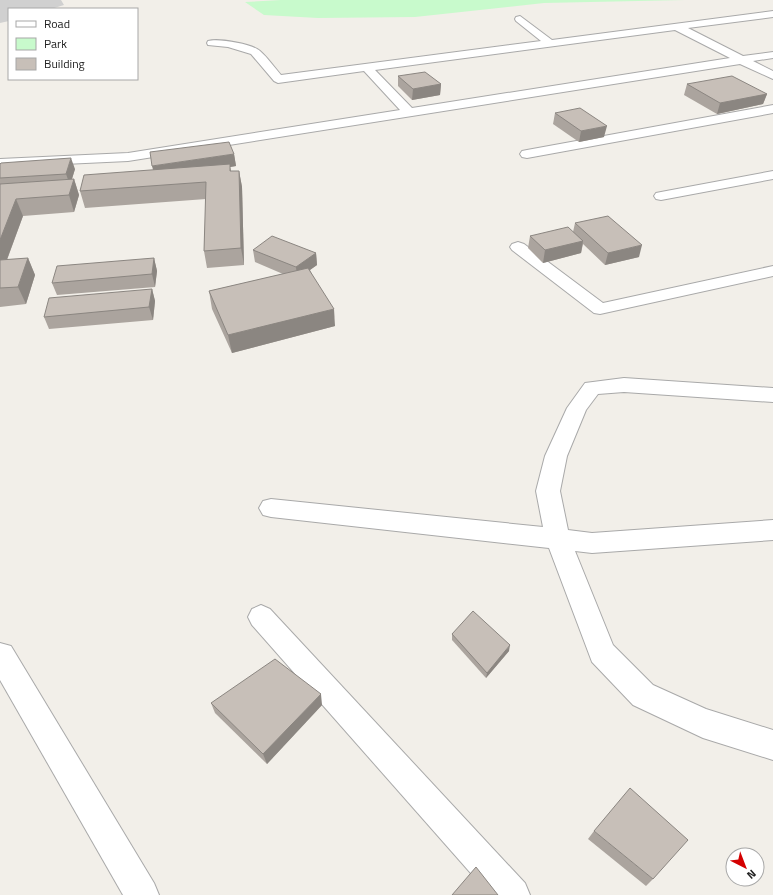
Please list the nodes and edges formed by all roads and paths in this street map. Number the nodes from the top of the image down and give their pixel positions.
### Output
1 (773, 14) edge
2 (520, 19) dead end
3 (679, 28) junction
4 (212, 43) dead end
5 (551, 44) junction
6 (773, 55) edge
7 (743, 60) junction
8 (368, 69) junction
9 (773, 76) edge
10 (773, 109) edge
11 (408, 112) junction
12 (527, 154) dead end
13 (0, 163) edge
14 (773, 175) edge
15 (660, 196) dead end
16 (518, 248) dead end
17 (773, 271) edge
18 (773, 395) edge
19 (271, 508) dead end
20 (773, 530) edge
21 (558, 539) junction
22 (262, 617) dead end
23 (1, 655) edge
24 (773, 745) edge
25 (142, 895) edge
26 (513, 895) edge

1 - 3 street
2 - 5 street
3 - 5 street
3 - 7 street
4 - 8 street
5 - 8 street
6 - 7 street
7 - 9 street
7 - 11 street
8 - 11 street
10 - 12 street
11 - 13 street
14 - 15 street
16 - 17 street
18 - 21 street
19 - 21 street
20 - 21 street
21 - 24 street
22 - 26 street
23 - 25 street

